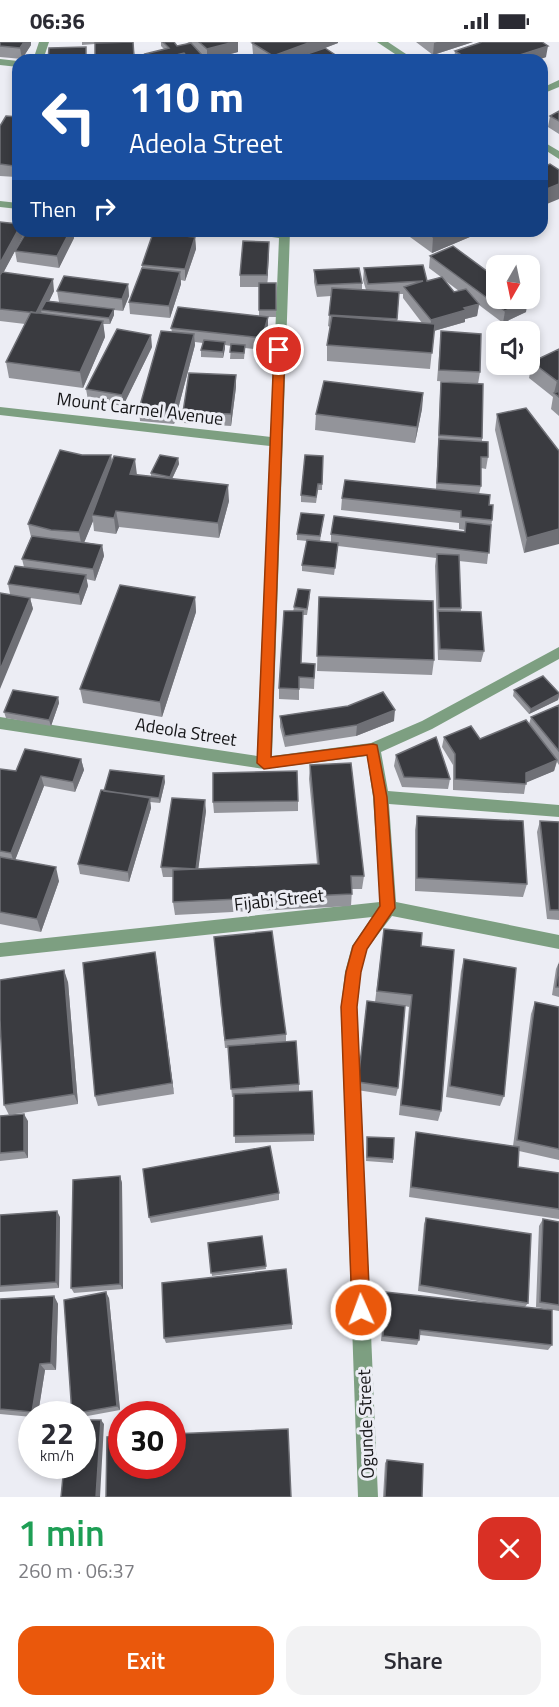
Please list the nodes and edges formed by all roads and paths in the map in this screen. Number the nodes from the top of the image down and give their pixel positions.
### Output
1 (381, 42) edge
2 (400, 54) edge
3 (285, 237) edge
4 (0, 411) edge
5 (275, 442) junction
6 (559, 652) edge
7 (0, 723) edge
8 (373, 749) junction
9 (264, 763) junction
10 (381, 797) junction
11 (559, 811) edge
12 (388, 908) junction
13 (559, 942) edge
14 (0, 950) edge
15 (369, 1497) edge

1 - 2 street
3 - 5 street
4 - 5 street, Mount Carmel Avenue
5 - 9 street
6 - 8 street, Adeola Street
7 - 9 street, Adeola Street
8 - 9 street, Adeola Street
8 - 10 street
10 - 11 street
10 - 12 street
12 - 13 street, Fijabi Street
12 - 14 street, Fijabi Street
12 - 15 street, Ogunde Street

